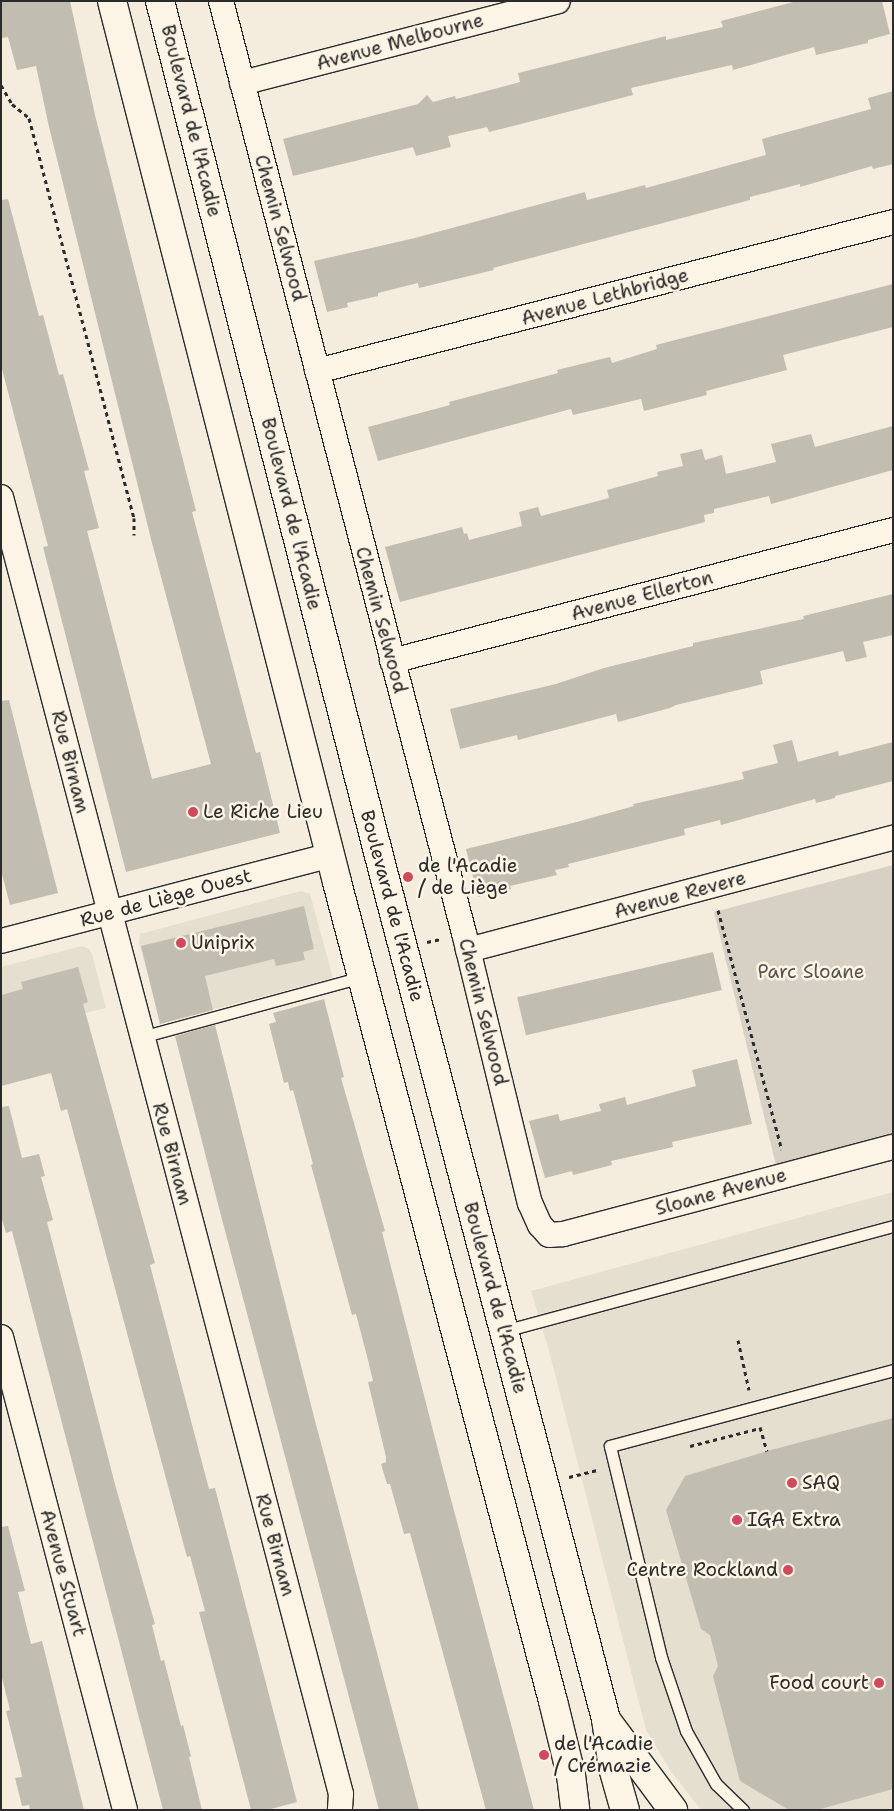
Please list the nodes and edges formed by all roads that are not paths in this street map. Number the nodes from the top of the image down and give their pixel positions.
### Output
1 (112, 1) edge
2 (160, 1) edge
3 (221, 1) edge
4 (558, 1) edge
5 (242, 83) junction
6 (893, 222) edge
7 (317, 372) junction
8 (1, 497) edge
9 (893, 530) edge
10 (392, 661) junction
11 (893, 838) edge
12 (330, 855) junction
13 (108, 912) junction
14 (1, 940) edge
15 (468, 950) junction
16 (362, 977) junction
17 (141, 1037) junction
18 (893, 1147) edge
19 (893, 1226) edge
20 (549, 1235) joint
21 (504, 1330) junction
22 (1, 1337) edge
23 (893, 1370) edge
24 (606, 1719) junction
25 (125, 1810) edge
26 (340, 1810) edge
27 (575, 1810) edge
28 (625, 1810) edge
29 (673, 1810) edge
30 (743, 1810) edge

1 - 12 main road
2 - 21 main road, Boulevard de l'Acadie
3 - 5 street, Chemin Selwood
4 - 5 street, Avenue Melbourne
5 - 7 street, Chemin Selwood
6 - 7 street, Avenue Lethbridge
7 - 10 street, Chemin Selwood
8 - 13 street, Rue Birnam
9 - 10 street, Avenue Ellerton
10 - 15 street, Chemin Selwood
11 - 15 street, Avenue Revere
12 - 13 street, Rue de Liège Ouest
12 - 16 main road
13 - 14 street, Rue de Liège Ouest
13 - 17 street, Rue Birnam
15 - 20 street, Chemin Selwood
16 - 17 lane
16 - 27 main road
17 - 26 street, Rue Birnam
18 - 20 street, Sloane Avenue
19 - 21 lane
21 - 24 main road, Boulevard de l'Acadie
22 - 25 street, Avenue Stuart
23 - 30 lane
24 - 28 main road, Boulevard de l'Acadie
24 - 29 main road

